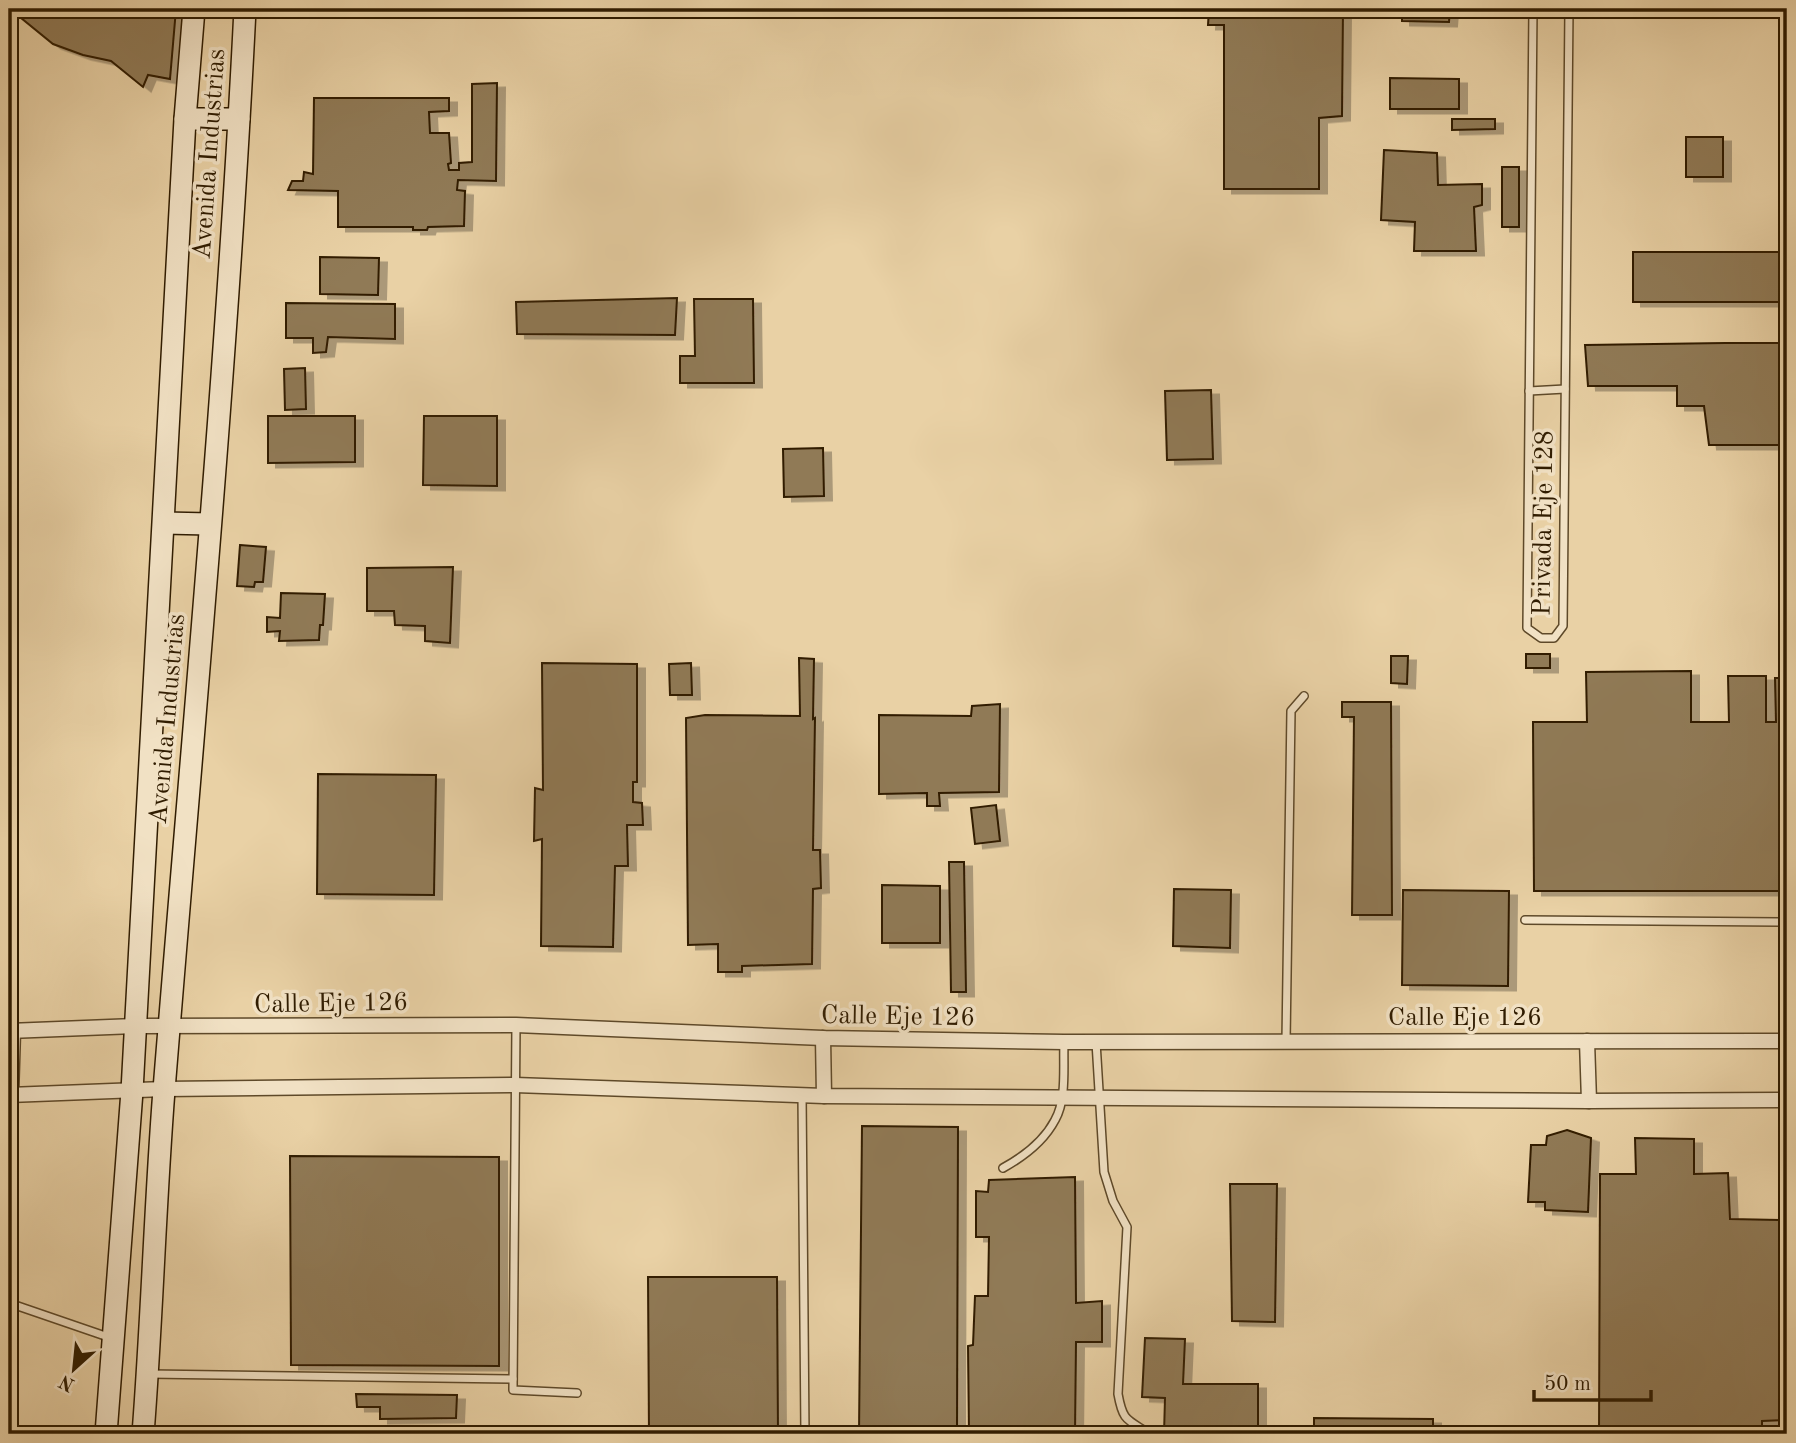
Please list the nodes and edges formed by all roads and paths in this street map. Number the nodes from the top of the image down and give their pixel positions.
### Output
1 (194, 9) edge
2 (245, 9) edge
3 (1533, 9) edge
4 (1569, 9) edge
5 (185, 118) junction
6 (239, 119) junction
7 (1565, 389) junction
8 (1529, 391) junction
9 (164, 523) junction
10 (210, 524) junction
11 (1304, 696) dead end
12 (1525, 920) dead end
13 (1787, 922) edge
14 (516, 1025) junction
15 (135, 1026) junction
16 (170, 1028) junction
17 (11, 1031) edge
18 (823, 1038) junction
19 (1286, 1041) junction
20 (1587, 1041) junction
21 (1787, 1041) edge
22 (1064, 1042) junction
23 (1096, 1042) junction
24 (515, 1085) junction
25 (164, 1089) junction
26 (132, 1091) junction
27 (10, 1095) edge
28 (802, 1095) junction
29 (824, 1096) junction
30 (1062, 1096) junction
31 (1099, 1098) junction
32 (1787, 1100) edge
33 (1588, 1101) junction
34 (1003, 1168) dead end
35 (9, 1303) edge
36 (114, 1339) junction
37 (148, 1374) junction
38 (513, 1378) junction
39 (577, 1393) dead end
40 (106, 1434) edge
41 (143, 1434) edge
42 (805, 1434) edge
43 (1150, 1434) edge

1 - 5 main road, Avenida Industrias
2 - 6 main road, Avenida Industrias
3 - 8 lane, Privada Eje 128
4 - 7 lane, Privada Eje 128
5 - 6 main road
5 - 9 main road, Avenida Industrias
6 - 10 main road, Avenida Industrias
7 - 8 lane
7 - 8 lane, Privada Eje 128
9 - 10 main road
9 - 15 main road, Avenida Industrias
10 - 16 main road, Avenida Industrias
11 - 19 lane
12 - 13 lane
14 - 16 street, Calle Eje 126
14 - 18 street, Calle Eje 126
14 - 24 lane
15 - 16 street, Calle Eje 126
15 - 17 street, Calle Eje 126
15 - 26 main road, Avenida Industrias
16 - 25 main road, Avenida Industrias
17 - 27 street
18 - 22 street, Calle Eje 126
18 - 29 street
19 - 20 street, Calle Eje 126
19 - 23 street, Calle Eje 126
20 - 21 street, Calle Eje 126
20 - 33 street
22 - 23 street, Calle Eje 126
22 - 30 lane
23 - 31 lane
24 - 25 street
24 - 28 street
24 - 38 lane
25 - 26 street
25 - 37 main road, Avenida Industrias
26 - 27 street
26 - 36 main road, Avenida Industrias
28 - 29 street
28 - 42 lane
29 - 30 street
30 - 31 street
30 - 34 lane
31 - 33 street
31 - 43 lane
32 - 33 street
35 - 36 lane
36 - 40 main road, Avenida Industrias
37 - 38 lane
37 - 41 main road, Avenida Industrias
38 - 39 lane

